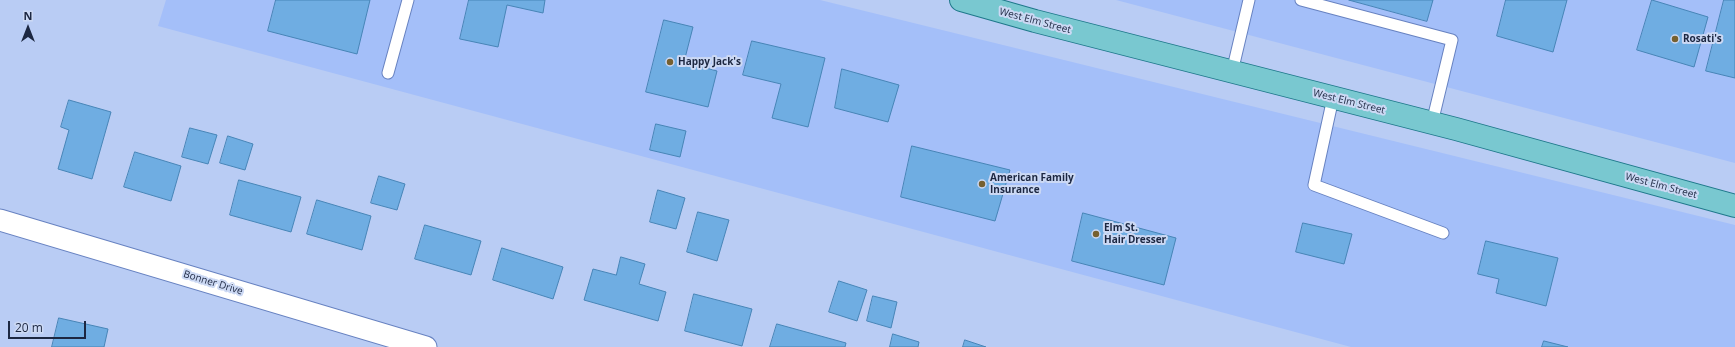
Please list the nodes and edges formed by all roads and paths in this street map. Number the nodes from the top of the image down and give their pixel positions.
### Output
1 (408, 0) edge
2 (962, 0) edge
3 (1249, 0) edge
4 (1301, 0) edge
5 (1232, 72) junction
6 (388, 73) dead end
7 (1333, 98) junction
8 (1432, 123) junction
9 (1735, 206) edge
10 (0, 220) edge
11 (1443, 233) dead end
12 (402, 344) edge
13 (426, 347) edge

1 - 6 lane
2 - 5 main road, West Elm Street
3 - 5 lane
4 - 8 lane
5 - 7 main road, West Elm Street
7 - 8 main road, West Elm Street
7 - 11 lane
8 - 9 main road, West Elm Street
10 - 12 street, Bonner Drive
12 - 13 street, Bonner Drive

